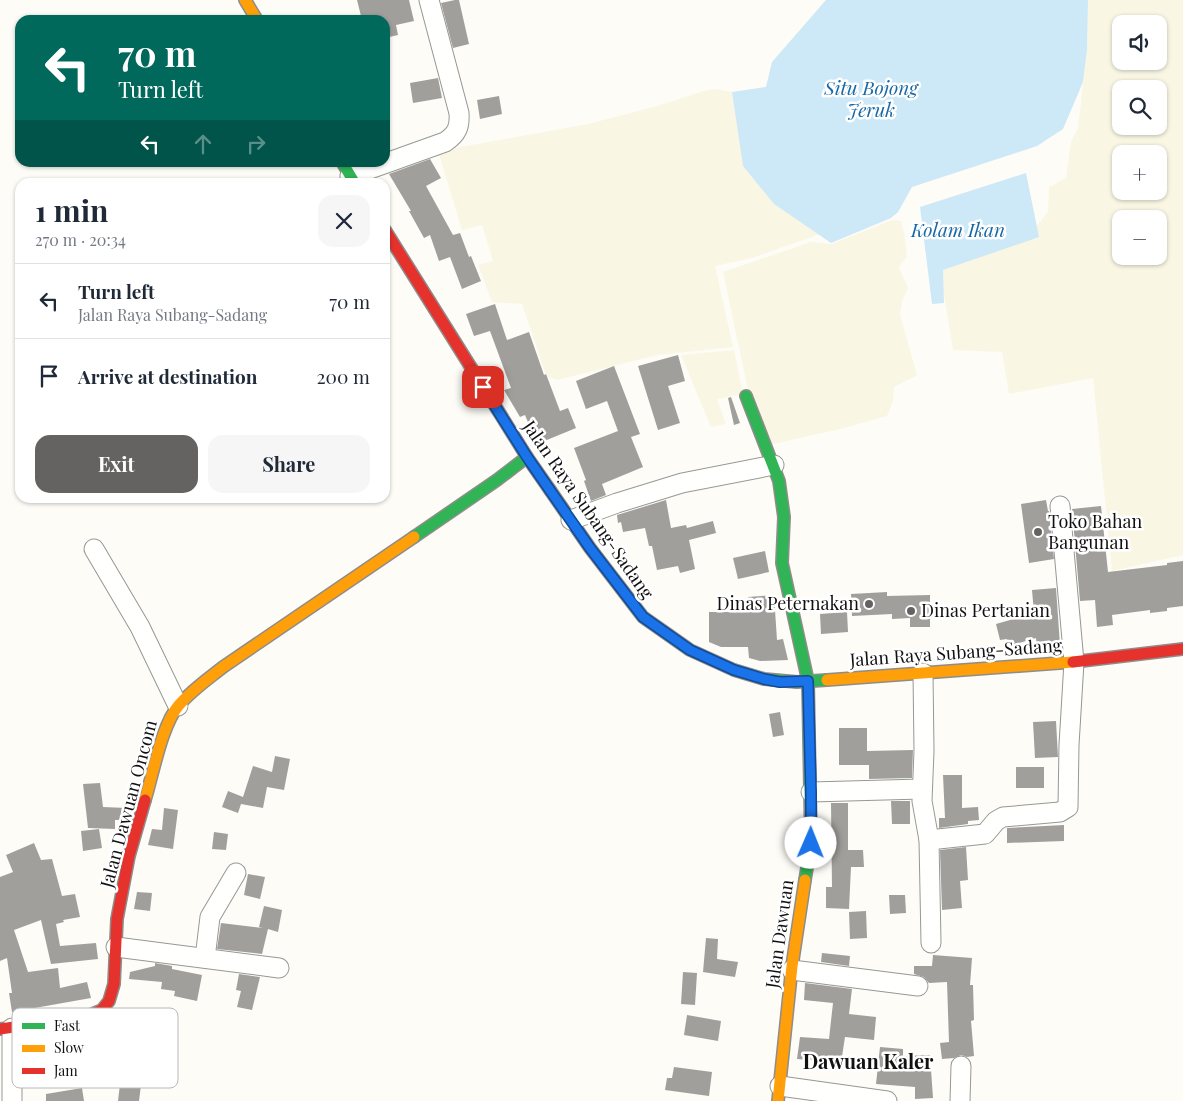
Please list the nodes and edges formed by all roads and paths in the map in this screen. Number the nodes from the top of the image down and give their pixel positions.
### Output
1 (245, 0) edge
2 (429, 0) edge
3 (254, 15) edge
4 (390, 160) edge
5 (370, 167) edge
6 (349, 174) edge
7 (390, 238) edge
8 (746, 396) dead end
9 (527, 457) junction
10 (774, 465) junction
11 (1060, 506) dead end
12 (572, 520) junction
13 (94, 548) dead end
14 (1183, 649) edge
15 (1074, 662) junction
16 (923, 673) junction
17 (808, 681) junction
18 (178, 706) junction
19 (922, 789) junction
20 (811, 792) junction
21 (929, 840) junction
22 (236, 873) dead end
23 (931, 942) dead end
24 (116, 947) junction
25 (205, 958) junction
26 (278, 968) dead end
27 (792, 970) junction
28 (918, 986) dead end
29 (104, 1008) edge
30 (6, 1028) edge
31 (961, 1066) dead end
32 (779, 1094) edge
33 (12, 1101) edge
34 (887, 1101) edge
35 (960, 1101) edge

1 - 3 street
2 - 4 street
5 - 6 street
7 - 9 street, Jalan Raya Subang-Sadang
8 - 10 street, Jalan Dawuan
9 - 12 street, Jalan Raya Subang-Sadang
9 - 18 street, Jalan Dawuan Oncom
10 - 12 street
10 - 17 street, Jalan Dawuan
11 - 15 street
12 - 17 street, Jalan Raya Subang-Sadang
13 - 18 street
14 - 15 street, Jalan Raya Subang-Sadang
15 - 16 street, Jalan Raya Subang-Sadang
15 - 21 street
16 - 17 street, Jalan Raya Subang-Sadang
16 - 19 street
17 - 20 street, Jalan Dawuan
18 - 24 street, Jalan Dawuan Oncom
19 - 20 street
19 - 21 street
20 - 27 street, Jalan Dawuan
21 - 23 street
22 - 25 street
24 - 25 street
24 - 29 street, Jalan Dawuan Oncom
25 - 26 street
27 - 28 street
27 - 32 street, Jalan Dawuan
30 - 33 street
31 - 35 street
32 - 34 street

